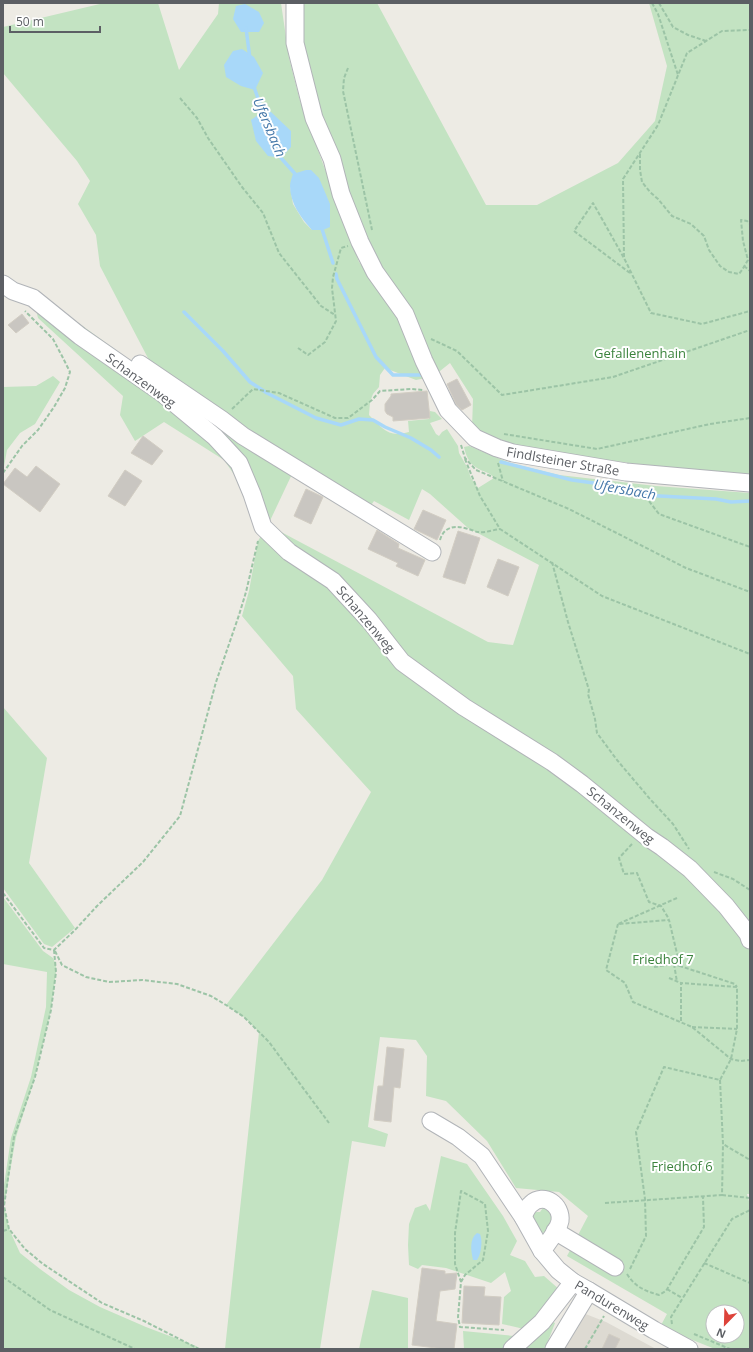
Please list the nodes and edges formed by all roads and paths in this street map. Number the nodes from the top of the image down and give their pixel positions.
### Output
1 (295, 3) edge
2 (652, 3) edge
3 (659, 3) edge
4 (750, 30) edge
5 (706, 41) junction
6 (348, 68) dead end
7 (678, 76) junction
8 (180, 98) dead end
9 (640, 153) junction
10 (750, 224) edge
11 (372, 230) dead end
12 (362, 247) junction
13 (624, 258) junction
14 (744, 266) junction
15 (750, 270) edge
16 (630, 273) junction
17 (8, 288) edge
18 (33, 298) junction
19 (750, 311) edge
20 (335, 315) junction
21 (750, 330) edge
22 (411, 331) junction
23 (298, 348) dead end
24 (425, 390) dead end
25 (750, 418) edge
26 (222, 419) junction
27 (498, 435) dead end
28 (458, 439) dead end
29 (465, 458) junction
30 (626, 472) junction
31 (3, 473) edge
32 (750, 483) edge
33 (640, 489) junction
34 (647, 499) junction
35 (500, 529) junction
36 (258, 541) dead end
37 (750, 547) edge
38 (432, 552) joint
39 (552, 562) junction
40 (750, 592) edge
41 (750, 654) edge
42 (642, 832) junction
43 (691, 853) dead end
44 (710, 869) dead end
45 (750, 890) edge
46 (3, 893) edge
47 (677, 898) dead end
48 (661, 906) junction
49 (669, 920) junction
50 (618, 924) junction
51 (750, 940) edge
52 (54, 950) junction
53 (674, 964) junction
54 (654, 966) dead end
55 (680, 966) junction
56 (669, 978) dead end
57 (677, 982) junction
58 (681, 983) junction
59 (737, 987) junction
60 (681, 1022) junction
61 (692, 1027) junction
62 (737, 1029) junction
63 (731, 1059) junction
64 (750, 1060) edge
65 (720, 1080) junction
66 (431, 1121) dead end
67 (329, 1123) dead end
68 (723, 1144) junction
69 (750, 1160) edge
70 (722, 1195) junction
71 (703, 1197) junction
72 (750, 1198) edge
73 (645, 1199) junction
74 (605, 1203) dead end
75 (750, 1210) edge
76 (523, 1217) junction
77 (9, 1229) junction
78 (555, 1231) junction
79 (3, 1232) edge
80 (542, 1251) junction
81 (704, 1263) junction
82 (621, 1270) junction
83 (3, 1277) edge
84 (461, 1282) junction
85 (573, 1282) junction
86 (750, 1283) edge
87 (667, 1289) junction
88 (589, 1292) junction
89 (682, 1298) junction
90 (611, 1305) junction
91 (672, 1325) dead end
92 (504, 1330) dead end
93 (692, 1342) edge
94 (136, 1349) edge
95 (199, 1349) edge
96 (512, 1349) edge
97 (554, 1349) edge
98 (585, 1349) edge
99 (730, 1349) edge

1 - 12 street, Findlsteiner Straße
2 - 7 path
3 - 5 path
4 - 5 path
5 - 7 path
6 - 11 path
7 - 9 path
8 - 20 path
9 - 13 path
9 - 14 path
10 - 14 path
12 - 20 path
12 - 22 street, Findlsteiner Straße
13 - 16 path
13 - 16 path
14 - 15 path
16 - 19 path
17 - 18 street, Schanzenweg
17 - 31 path
18 - 26 street
18 - 42 street, Schanzenweg
20 - 23 path
21 - 22 path
22 - 30 street, Findlsteiner Straße
24 - 26 path
25 - 27 path
26 - 38 street
28 - 29 path
29 - 35 path
29 - 40 path
30 - 32 street, Findlsteiner Straße
30 - 33 path
33 - 34 path
33 - 34 path
34 - 37 path
35 - 38 path
35 - 39 path
36 - 52 path
39 - 41 path
39 - 43 path
42 - 48 path
42 - 51 street, Schanzenweg
44 - 45 path
46 - 52 path
47 - 48 path
48 - 49 path
48 - 50 path
49 - 50 path
49 - 55 path
50 - 60 path
52 - 67 path
52 - 77 path
53 - 54 path
53 - 55 path
53 - 57 path
55 - 59 path
56 - 57 path
57 - 58 path
58 - 59 path
58 - 60 path
59 - 62 path
60 - 61 path
61 - 62 path
61 - 63 path
62 - 63 path
63 - 64 path
63 - 65 path
65 - 68 path
65 - 73 path
66 - 76 street, Pandurenweg
68 - 69 path
68 - 70 path
70 - 71 path
70 - 72 path
71 - 73 path
71 - 87 path
73 - 74 path
73 - 82 path
75 - 81 path
76 - 78 street
76 - 80 street, Pandurenweg
77 - 79 path
77 - 95 path
78 - 80 street
78 - 82 street
80 - 85 street, Pandurenweg
81 - 86 path
81 - 89 path
82 - 87 path
83 - 94 path
84 - 84 path
84 - 92 path
85 - 88 street, Pandurenweg
85 - 96 street
87 - 89 path
88 - 90 street, Pandurenweg
88 - 97 street
89 - 91 path
90 - 93 street, Pandurenweg
90 - 98 path
93 - 99 path

